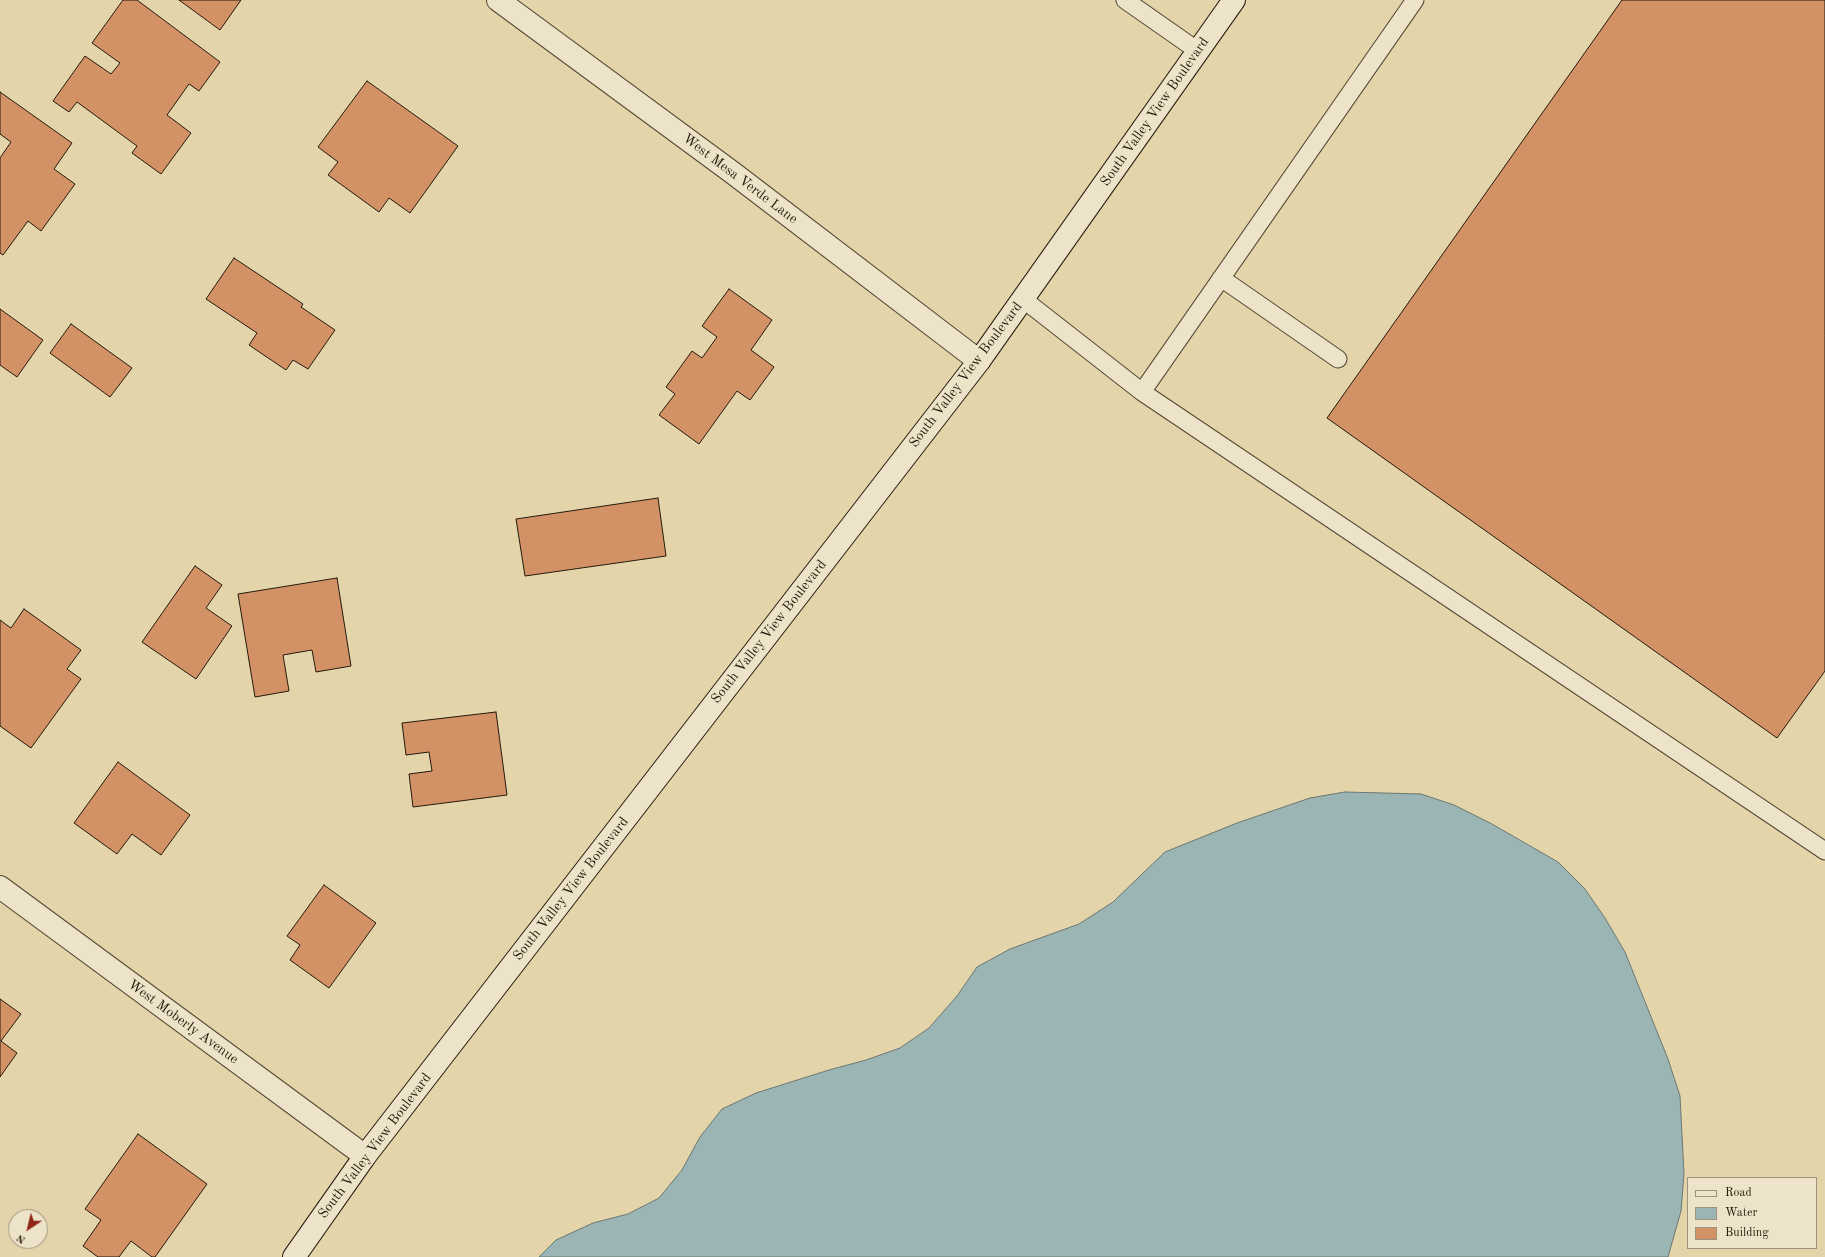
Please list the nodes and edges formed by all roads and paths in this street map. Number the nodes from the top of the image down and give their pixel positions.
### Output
1 (498, 0) edge
2 (1125, 0) edge
3 (1234, 0) edge
4 (1415, 0) edge
5 (1198, 50) junction
6 (1221, 278) junction
7 (1023, 299) junction
8 (1338, 359) dead end
9 (979, 361) junction
10 (1142, 392) junction
11 (1825, 851) edge
12 (0, 887) edge
13 (365, 1156) junction
14 (294, 1257) edge

1 - 9 main road, West Mesa Verde Lane
2 - 5 lane
3 - 5 main road, South Valley View Boulevard
4 - 6 lane
5 - 7 main road, South Valley View Boulevard
6 - 8 lane
6 - 10 lane
7 - 9 main road, South Valley View Boulevard
7 - 10 lane
9 - 13 main road, South Valley View Boulevard
10 - 11 lane
12 - 13 main road, West Moberly Avenue
13 - 14 main road, South Valley View Boulevard

